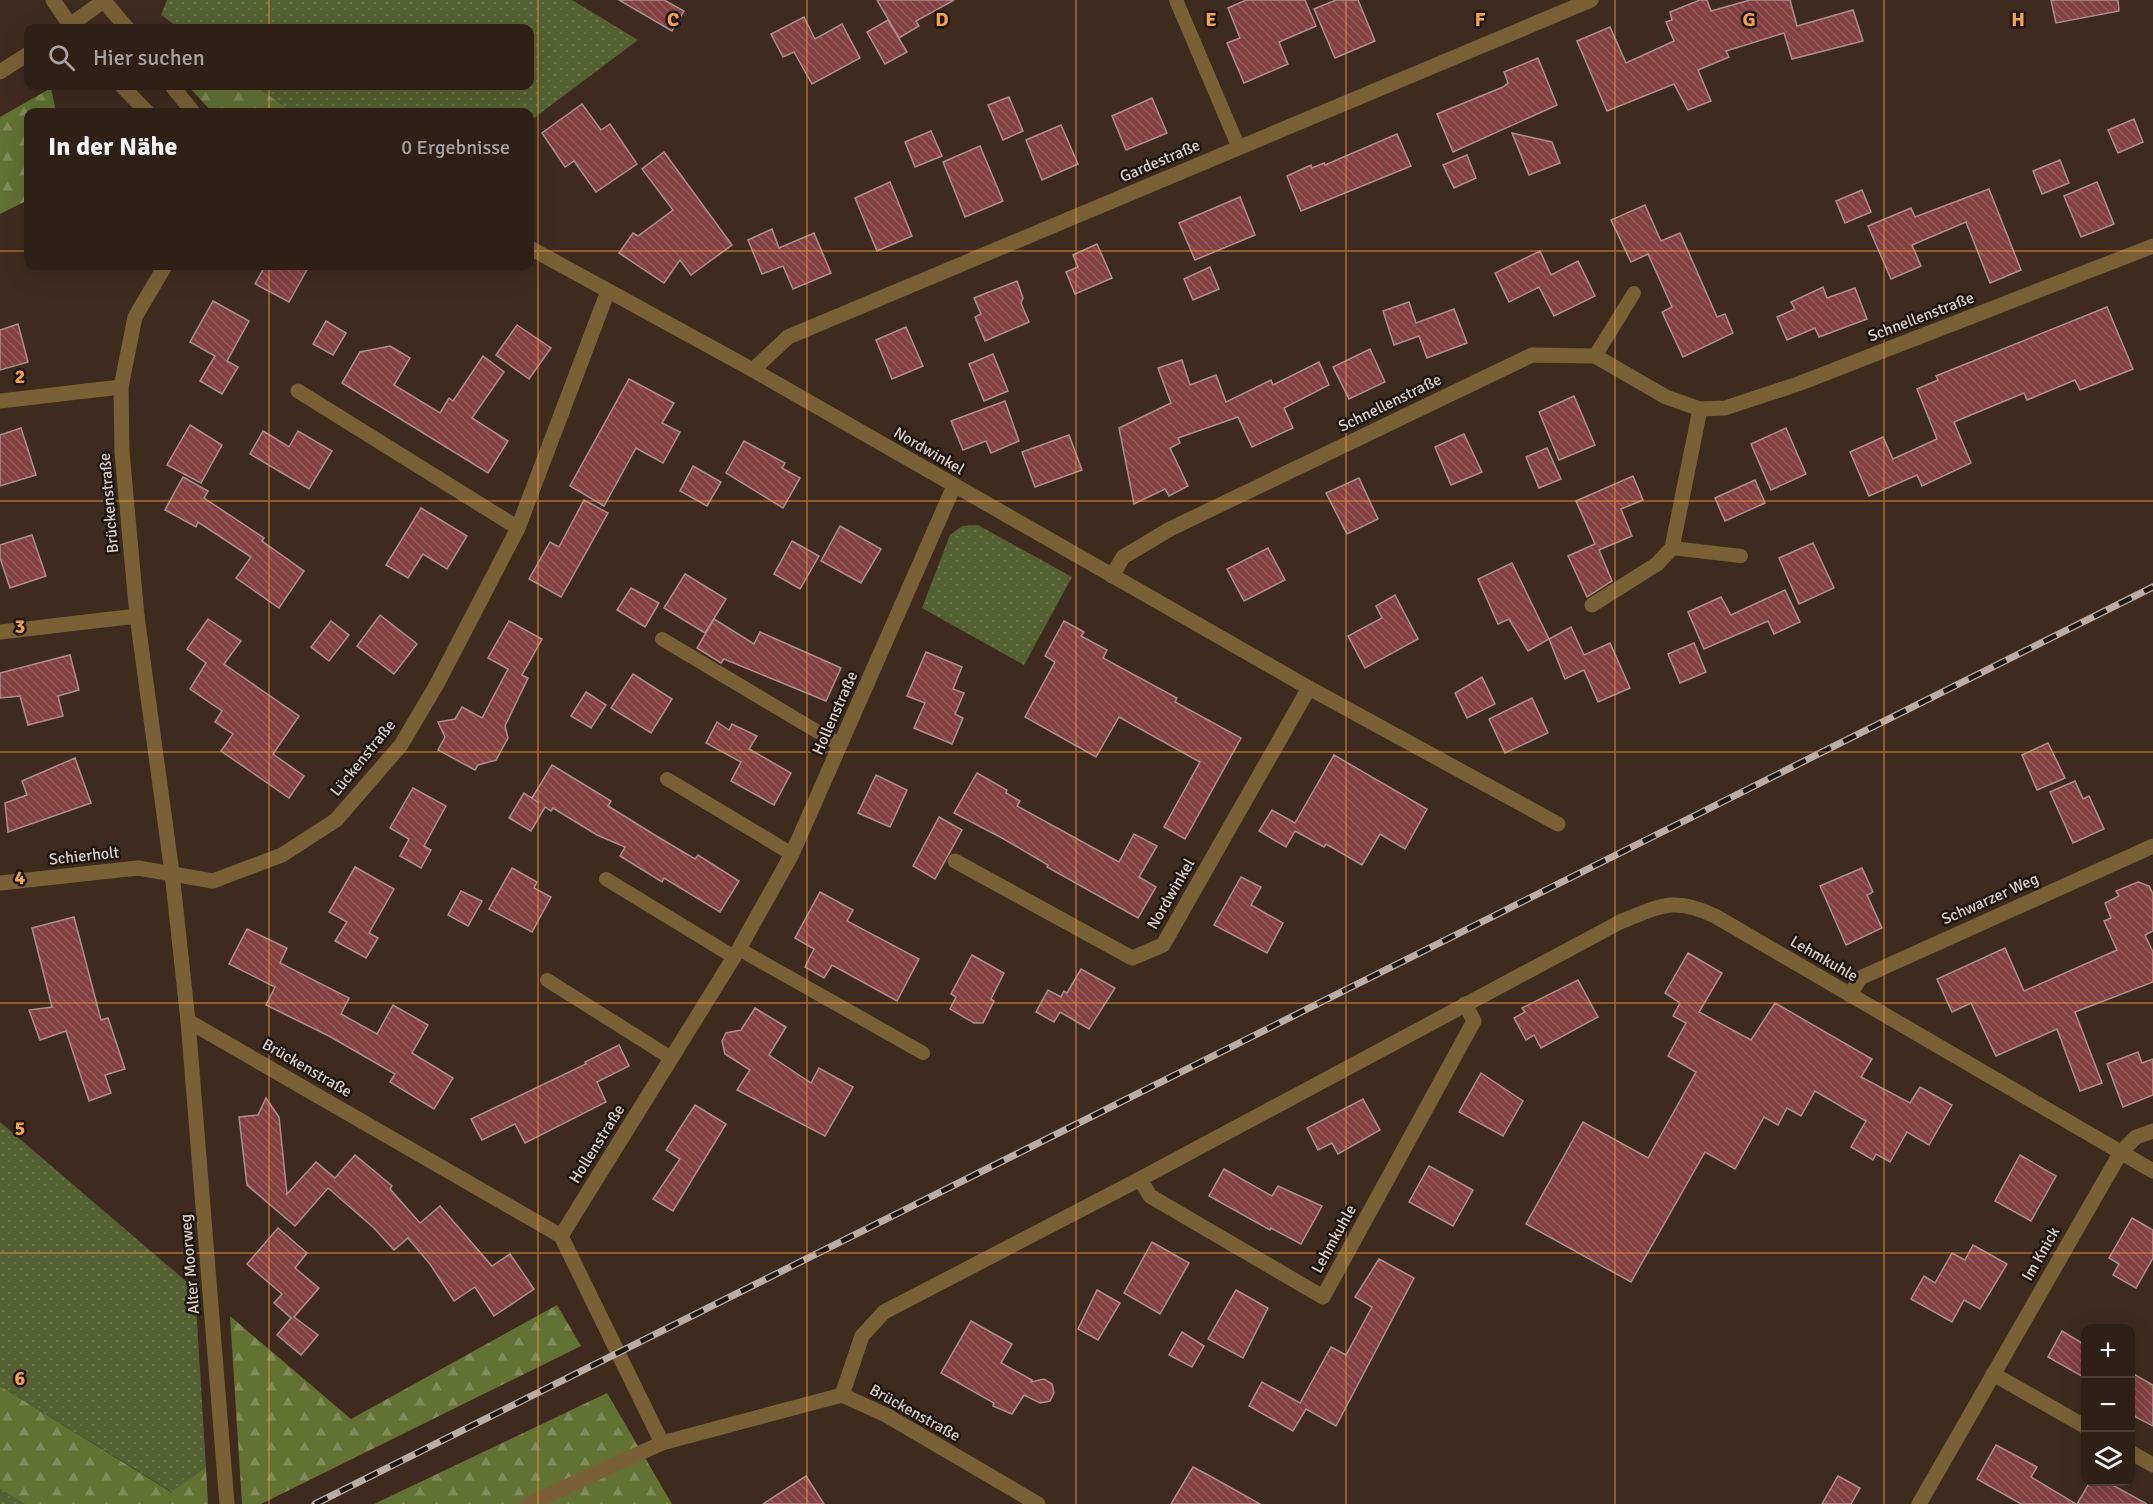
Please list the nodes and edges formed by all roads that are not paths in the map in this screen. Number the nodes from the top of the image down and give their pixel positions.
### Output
1 (53, 0) edge
2 (104, 0) edge
3 (1176, 0) edge
4 (1591, 0) edge
5 (67, 24) edge
6 (74, 24) edge
7 (124, 24) edge
8 (24, 57) edge
9 (0, 72) edge
10 (126, 90) edge
11 (175, 90) edge
12 (143, 108) edge
13 (190, 108) edge
14 (1239, 148) junction
15 (2153, 246) edge
16 (534, 250) edge
17 (163, 270) edge
18 (608, 291) junction
19 (1634, 293) dead end
20 (1595, 356) junction
21 (753, 370) junction
22 (121, 387) junction
23 (298, 391) dead end
24 (0, 401) edge
25 (1700, 409) junction
26 (954, 486) junction
27 (518, 528) junction
28 (1672, 548) junction
29 (1741, 556) dead end
30 (1112, 576) junction
31 (1592, 605) dead end
32 (137, 615) junction
33 (0, 632) edge
34 (662, 639) dead end
35 (1309, 688) junction
36 (840, 746) junction
37 (667, 779) dead end
38 (1558, 824) dead end
39 (2153, 846) edge
40 (792, 854) junction
41 (955, 861) dead end
42 (172, 873) junction
43 (606, 879) dead end
44 (0, 883) edge
45 (736, 953) junction
46 (547, 980) dead end
47 (1850, 994) junction
48 (1465, 1004) junction
49 (189, 1021) junction
50 (923, 1053) dead end
51 (671, 1058) junction
52 (2153, 1131) edge
53 (2121, 1152) junction
54 (2153, 1171) edge
55 (1140, 1179) junction
56 (561, 1236) junction
57 (1993, 1374) junction
58 (842, 1395) junction
59 (2081, 1425) edge
60 (662, 1443) junction
61 (2135, 1455) edge
62 (2153, 1465) edge
63 (227, 1504) edge
64 (528, 1504) edge
65 (1038, 1504) edge
66 (1919, 1504) edge

1 - 5 street
2 - 6 street
2 - 7 street
3 - 14 lane
4 - 14 street, Gardestraße
8 - 9 street
10 - 12 street
11 - 13 street
14 - 21 street, Gardestraße
15 - 25 street, Schnellenstraße
16 - 18 street, Nordwinkel
17 - 22 street, Brückenstraße
18 - 21 street, Nordwinkel
18 - 27 street, Lückenstraße
19 - 20 lane
20 - 25 street, Schnellenstraße
20 - 30 street, Schnellenstraße
21 - 26 street, Nordwinkel
22 - 24 street
22 - 32 street, Brückenstraße
23 - 27 street
25 - 28 street
26 - 30 street, Nordwinkel
26 - 36 street, Hollenstraße
27 - 42 street, Lückenstraße
28 - 29 lane
28 - 31 street
30 - 35 street, Nordwinkel
32 - 33 street
32 - 42 street, Brückenstraße
34 - 36 lane
35 - 38 street, Nordwinkel
35 - 41 street, Nordwinkel
36 - 40 street, Hollenstraße
37 - 40 lane
39 - 47 street, Schwarzer Weg
40 - 45 street, Hollenstraße
42 - 44 street, Schierholt
42 - 49 street, Brückenstraße
43 - 45 lane
45 - 50 lane
45 - 51 street, Hollenstraße
46 - 51 lane
47 - 48 street, Lehmkuhle
47 - 53 street, Lehmkuhle
48 - 55 street, Lehmkuhle
48 - 55 street, Lehmkuhle
49 - 56 street, Brückenstraße
49 - 63 street, Alter Moorweg
51 - 56 street, Hollenstraße
52 - 53 street
53 - 54 street, Lehmkuhle
53 - 57 street, Im Knick
55 - 58 street, Lehmkuhle
56 - 60 street
57 - 59 street
57 - 66 street, Im Knick
58 - 60 street, Brückenstraße
58 - 65 street, Brückenstraße
60 - 64 street, Brückenstraße
61 - 62 street

